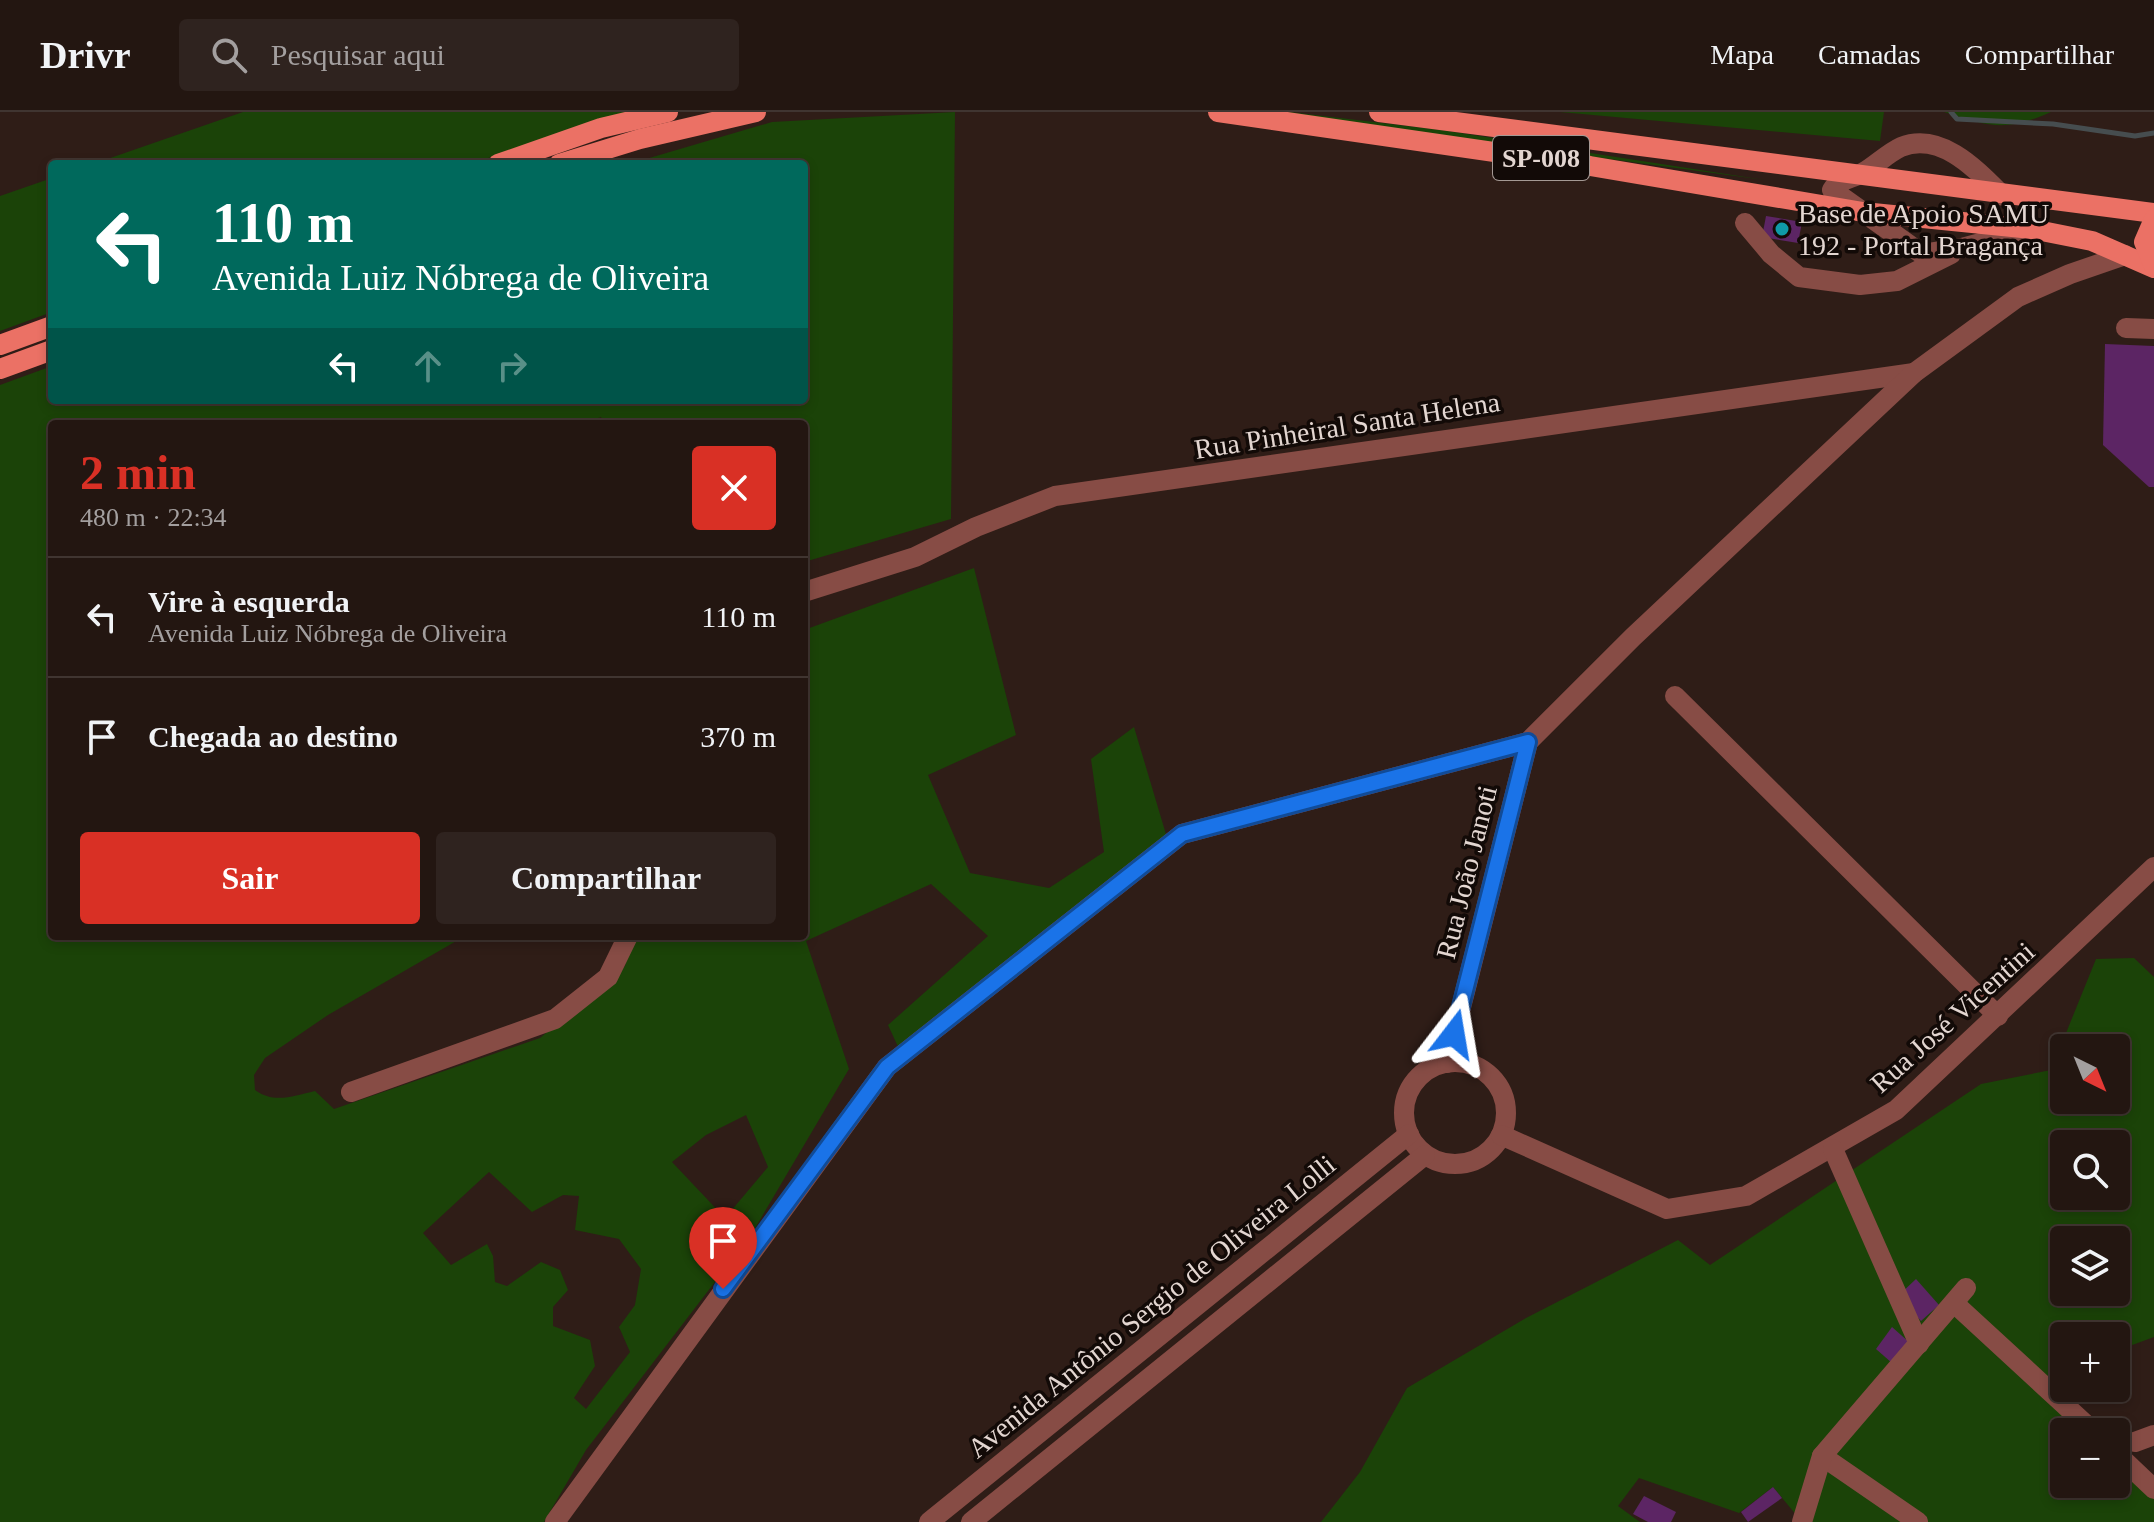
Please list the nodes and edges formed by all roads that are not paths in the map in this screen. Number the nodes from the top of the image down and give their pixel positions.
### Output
1 (668, 112) edge
2 (756, 112) edge
3 (1218, 112) edge
4 (1379, 112) edge
5 (509, 160) edge
6 (572, 160) edge
7 (1861, 174) junction
8 (2003, 196) junction
9 (1863, 212) junction
10 (2154, 213) edge
11 (2154, 219) edge
12 (1745, 223) dead end
13 (2032, 229) junction
14 (2125, 255) junction
15 (1924, 261) junction
16 (2154, 267) edge
17 (48, 327) edge
18 (2126, 328) dead end
19 (2154, 329) edge
20 (0, 345) edge
21 (48, 351) edge
22 (0, 369) edge
23 (1914, 373) junction
24 (808, 591) edge
25 (1675, 696) dead end
26 (1528, 742) junction
27 (2154, 867) edge
28 (626, 940) edge
29 (1998, 1016) junction
30 (1447, 1063) junction
31 (351, 1092) dead end
32 (1409, 1134) junction
33 (1501, 1135) junction
34 (1833, 1149) junction
35 (1425, 1155) junction
36 (1919, 1344) junction
37 (2080, 1418) edge
38 (1822, 1456) junction
39 (2130, 1466) edge
40 (2154, 1489) edge
41 (555, 1522) edge
42 (929, 1522) edge
43 (971, 1522) edge
44 (1802, 1522) edge
45 (1918, 1522) edge

1 - 5 main road
2 - 6 main road
3 - 9 main road, SP-008
4 - 7 main road, SP-008
7 - 8 main road, SP-008
7 - 8 street
7 - 9 street
8 - 10 main road, SP-008
9 - 13 main road, SP-008
9 - 15 street
11 - 16 main road, SP-008
12 - 15 street
13 - 14 main road, SP-008
13 - 15 street
14 - 16 main road, SP-008
14 - 23 street
17 - 20 main road
18 - 19 street
21 - 22 main road
23 - 24 street, Rua Pinheiral Santa Helena
23 - 26 street
25 - 29 street
26 - 30 street, Rua João Janoti
26 - 41 street
27 - 29 street, Rua José Vicentini
28 - 31 street
29 - 34 street, Rua José Vicentini
30 - 32 street
30 - 33 street
32 - 35 street
32 - 42 street, Avenida Antônio Sergio de Oliveira Lolli
33 - 34 street, Rua José Vicentini
33 - 35 street
34 - 36 street
35 - 43 street, Avenida Antônio Sergio de Oliveira Lolli
36 - 37 street
36 - 38 street
38 - 44 street
38 - 45 street
39 - 40 street

